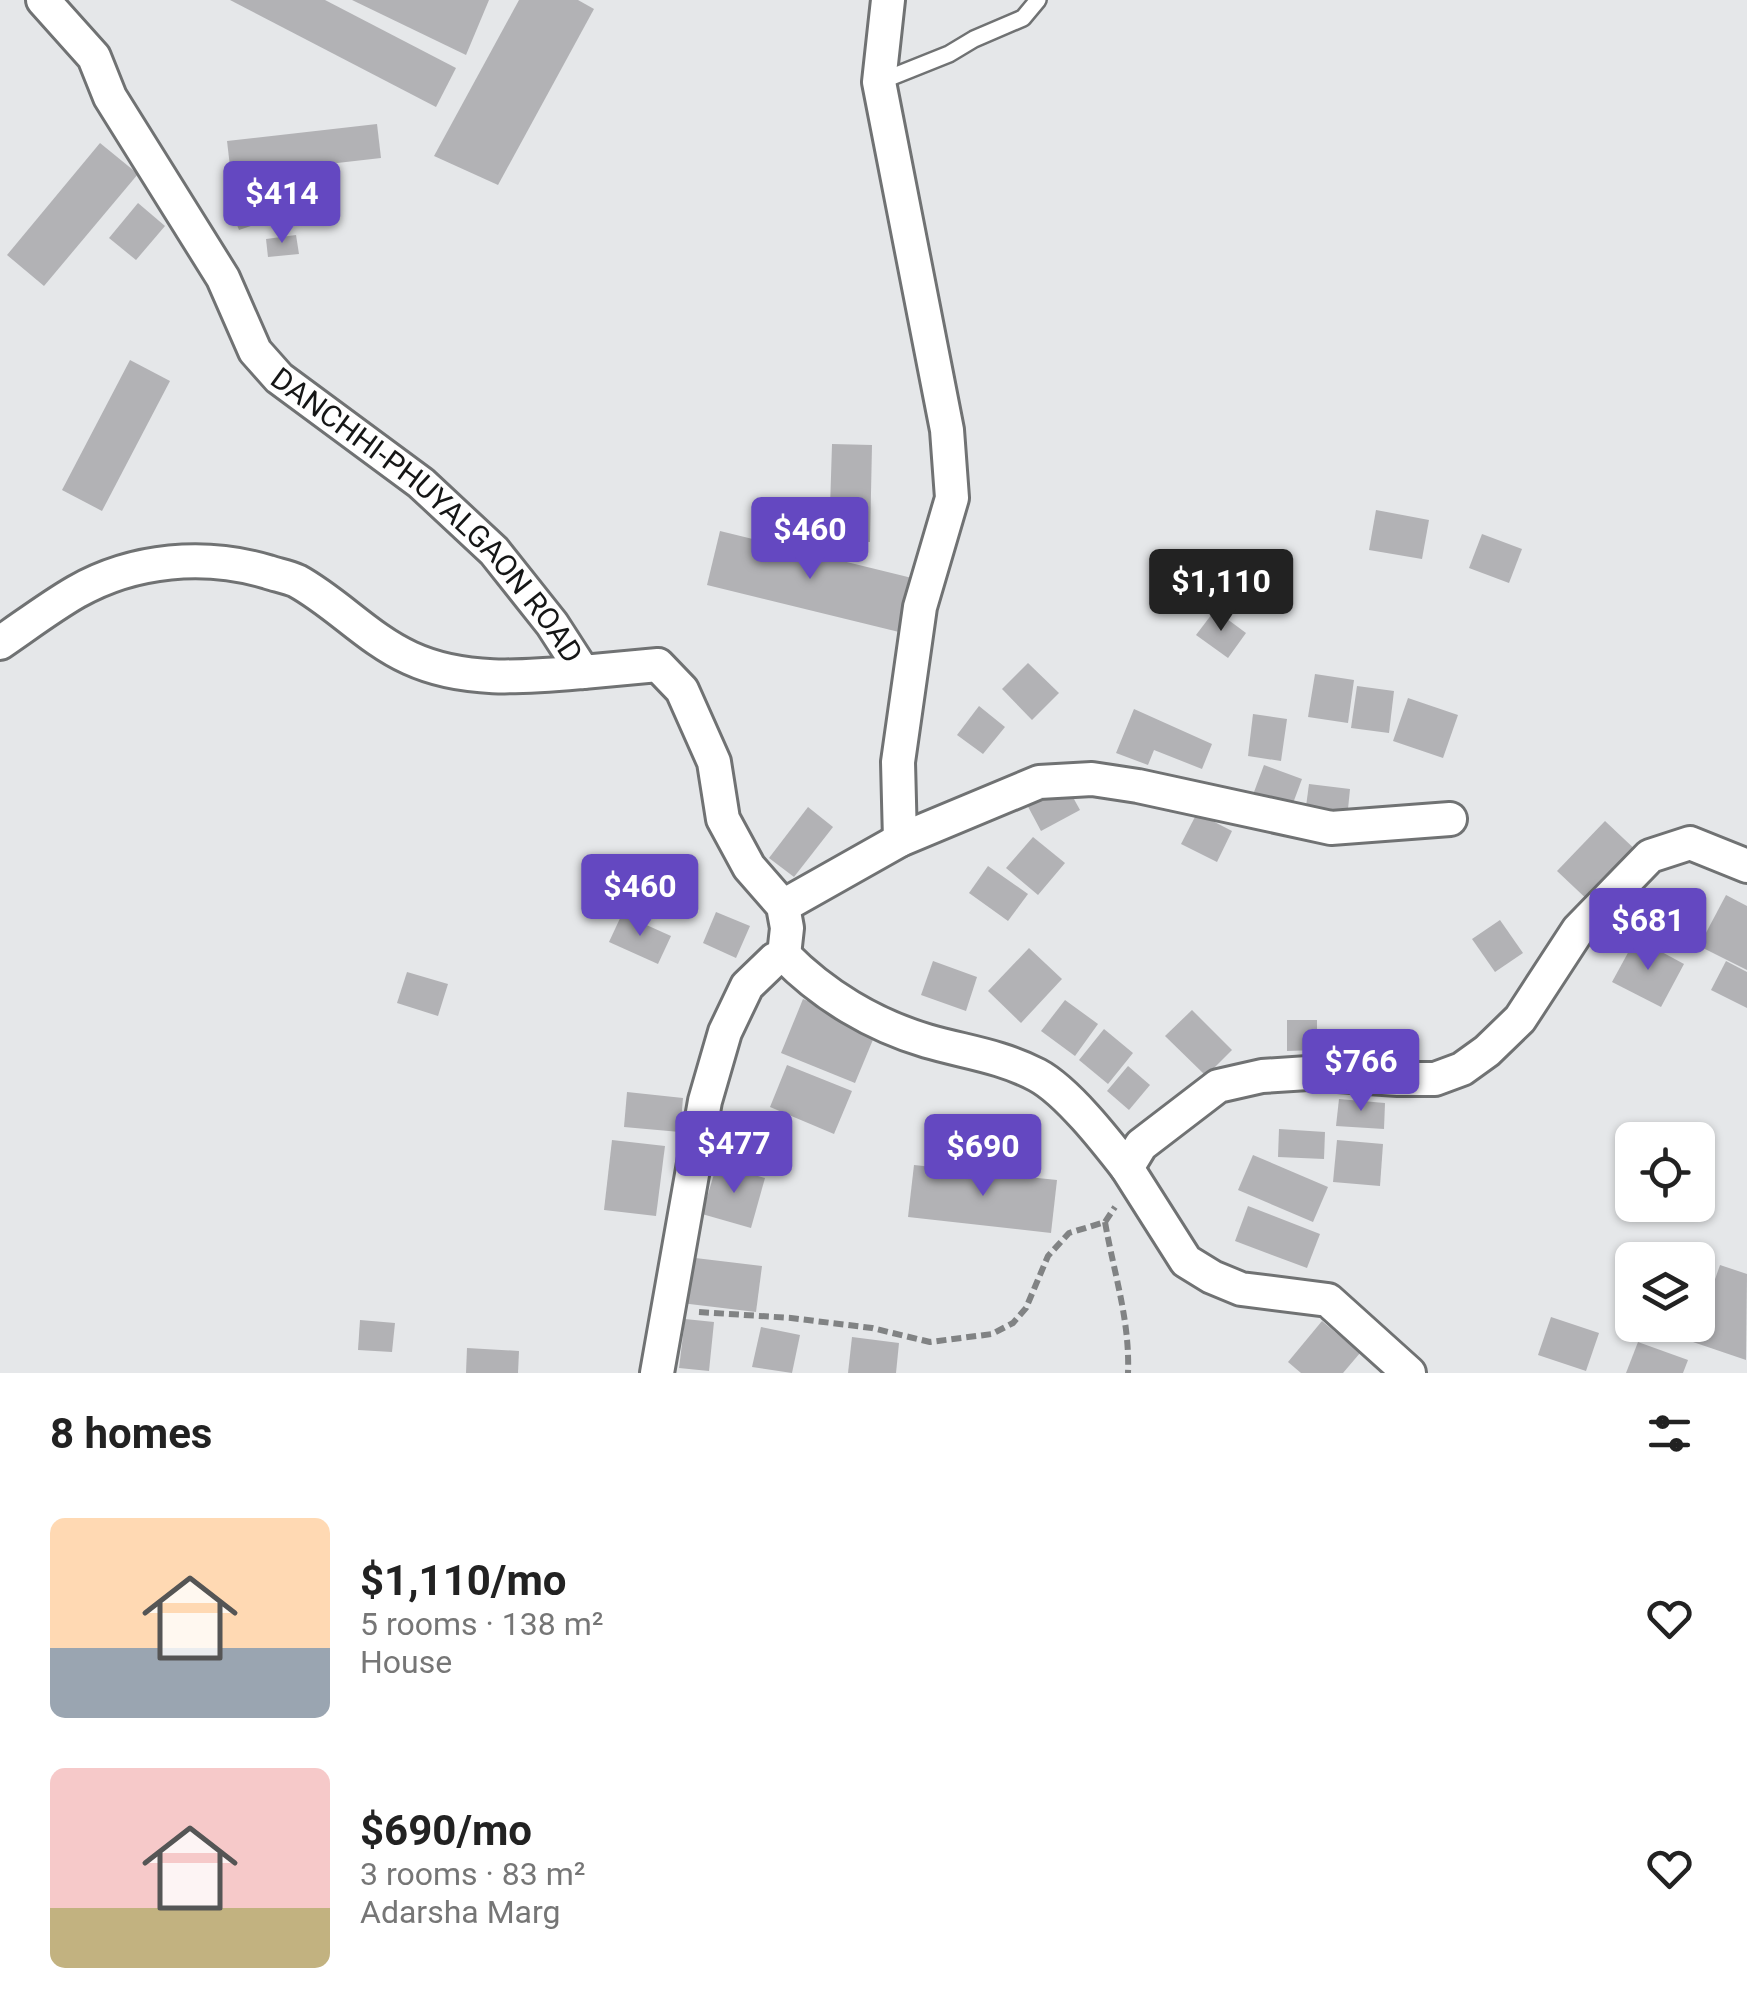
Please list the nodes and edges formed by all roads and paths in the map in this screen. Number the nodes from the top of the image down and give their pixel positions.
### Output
1 (43, 0) edge
2 (888, 0) edge
3 (1038, 0) edge
4 (878, 82) junction
5 (0, 643) edge
6 (582, 672) junction
7 (1450, 818) dead end
8 (900, 840) junction
9 (1747, 866) edge
10 (783, 906) junction
11 (784, 955) junction
12 (1127, 1168) junction
13 (1106, 1222) junction
14 (668, 1309) junction
15 (657, 1373) edge
16 (1128, 1373) edge
17 (1410, 1373) edge

1 - 6 street, DANCHHI-PHUYALGAON ROAD
2 - 4 street
3 - 4 lane
4 - 8 street
5 - 6 street
6 - 10 street, DANCHHI-PHUYALGAON ROAD
7 - 8 street
8 - 10 street
9 - 12 street
10 - 11 street
11 - 12 street
11 - 14 street
12 - 13 path
12 - 17 street
13 - 14 path
13 - 16 path
14 - 15 street

